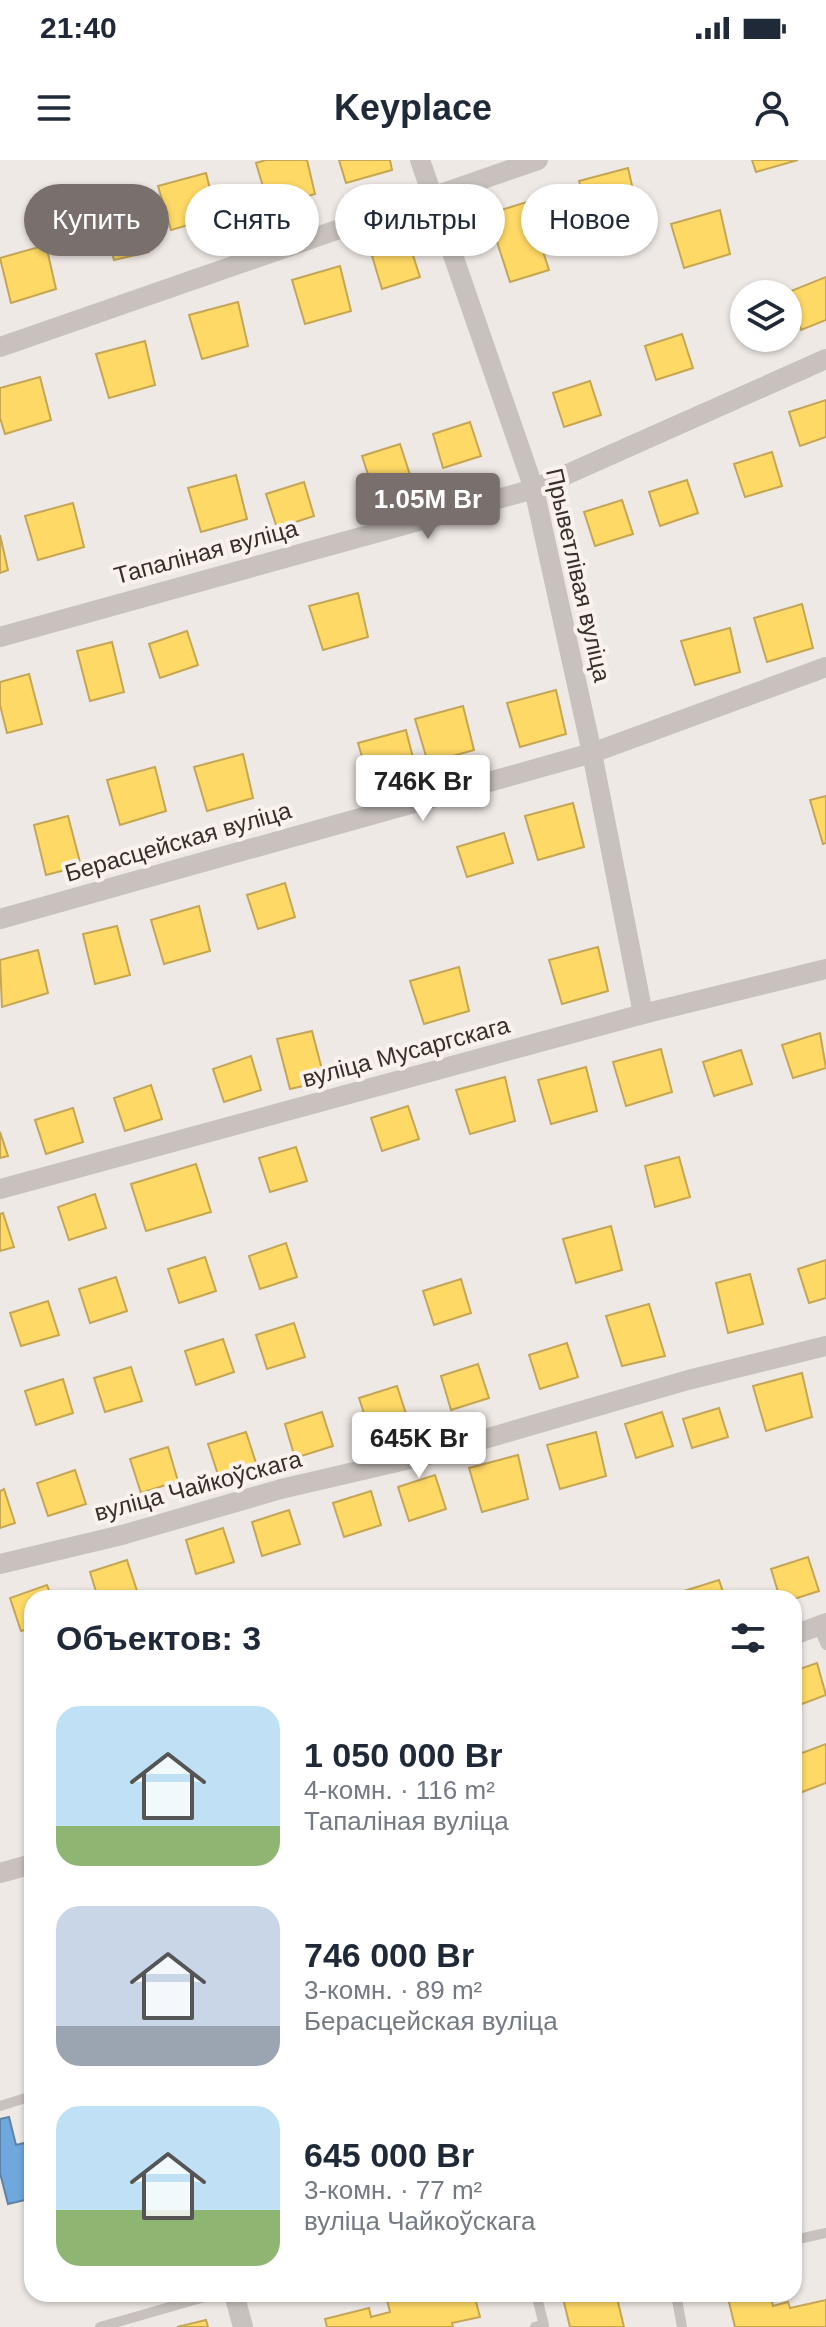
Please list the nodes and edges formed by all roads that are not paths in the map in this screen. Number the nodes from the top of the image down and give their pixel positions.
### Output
1 (420, 160) edge
2 (538, 160) edge
3 (428, 184) edge
4 (470, 184) edge
5 (335, 231) edge
6 (453, 256) edge
7 (0, 347) edge
8 (826, 359) edge
9 (534, 489) junction
10 (0, 637) edge
11 (826, 667) edge
12 (592, 753) junction
13 (0, 919) edge
14 (826, 969) edge
15 (643, 1014) junction
16 (0, 1189) edge
17 (826, 1346) edge
18 (0, 1564) edge
19 (823, 1632) edge
20 (802, 1634) edge
21 (24, 1866) edge
22 (0, 1873) edge
23 (24, 2098) edge
24 (0, 2106) edge
25 (826, 2233) edge
26 (802, 2238) edge
27 (187, 2302) edge
28 (236, 2302) edge
29 (538, 2302) edge
30 (677, 2302) edge
31 (100, 2327) edge
32 (243, 2327) edge
33 (535, 2327) edge
34 (682, 2327) edge

1 - 3 street, Прыветлівая вуліца
2 - 4 street
5 - 7 street
6 - 9 street, Прыветлівая вуліца
8 - 9 street, Тапаліная вуліца
9 - 10 street, Тапаліная вуліца
9 - 12 street, Прыветлівая вуліца
11 - 12 street, Берасцейская вуліца
12 - 13 street, Берасцейская вуліца
12 - 15 street, Прыветлівая вуліца
14 - 15 street, вуліца Мусаргскага
15 - 16 street, вуліца Мусаргскага
17 - 18 street, вуліца Чайкоўскага
19 - 20 street
21 - 22 street
23 - 24 lane
25 - 26 lane
27 - 31 lane
28 - 32 street
29 - 33 lane
30 - 34 lane

